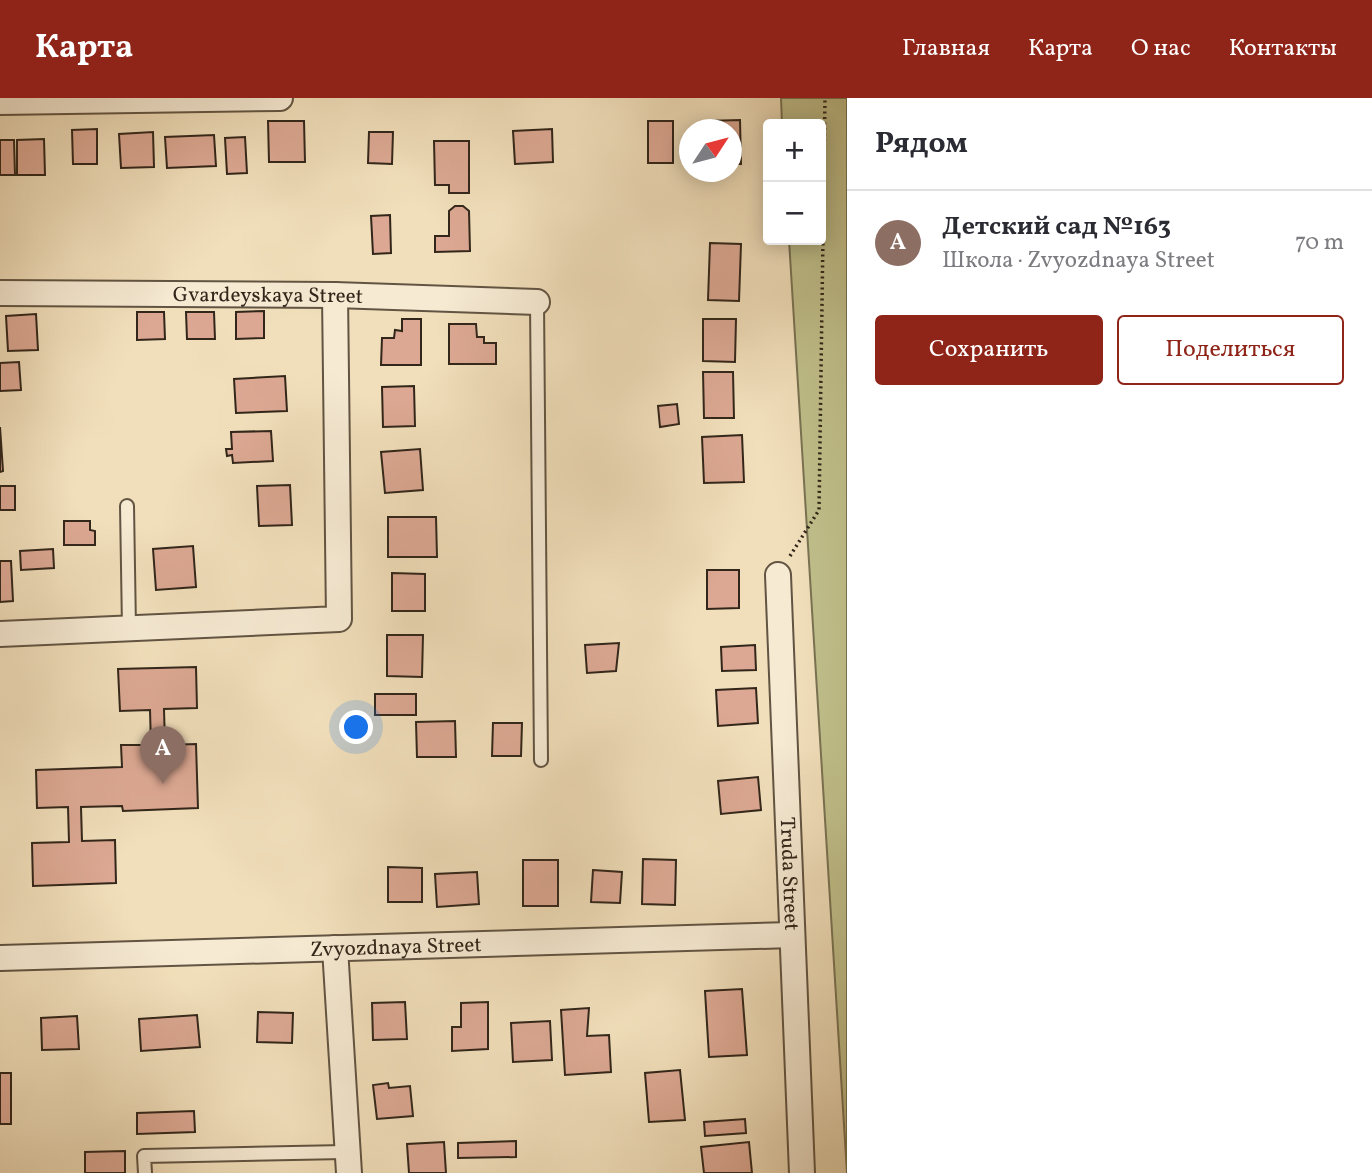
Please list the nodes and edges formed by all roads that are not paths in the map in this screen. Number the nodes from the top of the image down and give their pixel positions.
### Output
1 (280, 98) edge
2 (0, 102) edge
3 (0, 293) edge
4 (335, 295) junction
5 (537, 302) joint
6 (127, 506) dead end
7 (778, 575) road end
8 (129, 628) junction
9 (0, 634) edge
10 (541, 760) dead end
11 (792, 935) junction
12 (335, 948) junction
13 (0, 958) edge
14 (347, 1163) edge
15 (145, 1173) edge
16 (802, 1173) edge

1 - 2 street
3 - 4 street, Gvardeyskaya Street
4 - 5 street, Gvardeyskaya Street
4 - 8 street
5 - 10 lane
6 - 8 lane
7 - 11 street, Truda Street
8 - 9 street
11 - 12 street, Zvyozdnaya Street
11 - 16 street, Truda Street
12 - 13 street, Zvyozdnaya Street
12 - 14 street
14 - 15 lane

